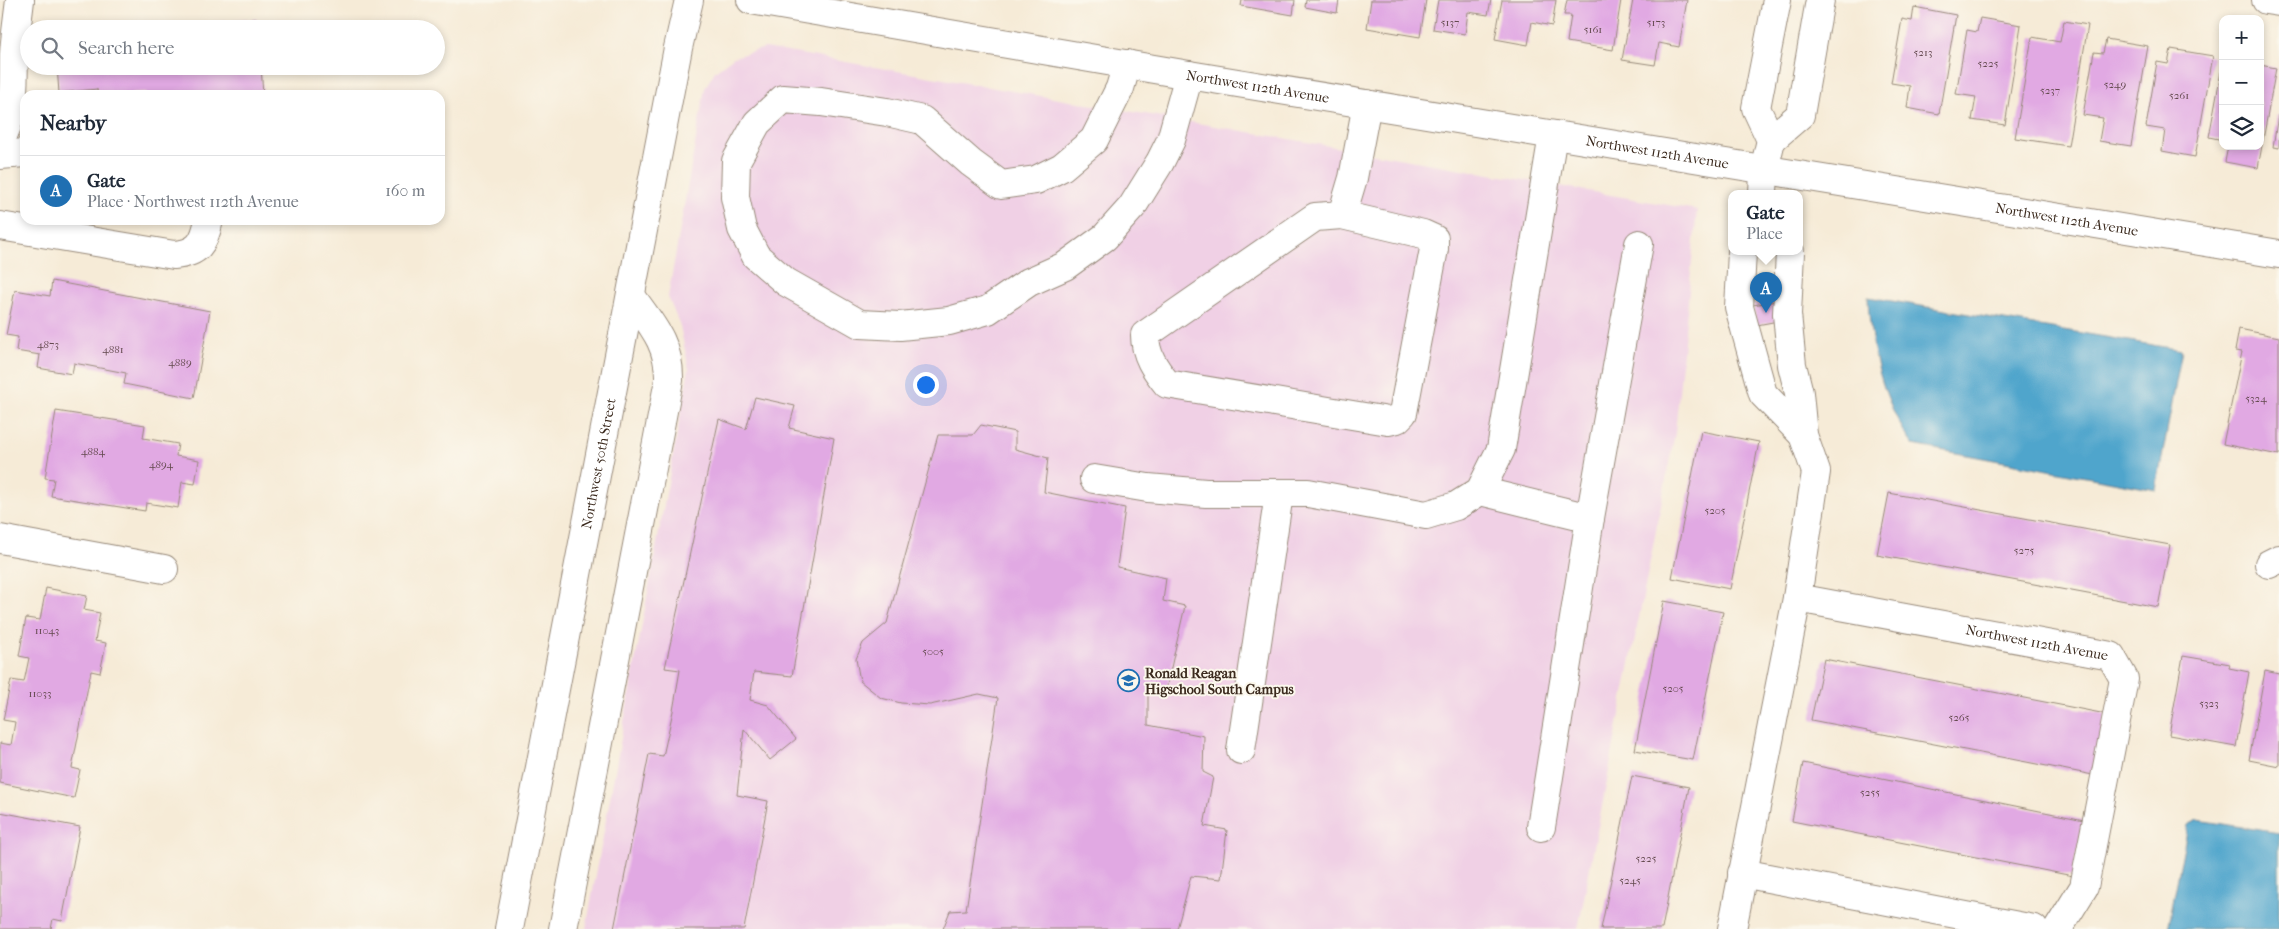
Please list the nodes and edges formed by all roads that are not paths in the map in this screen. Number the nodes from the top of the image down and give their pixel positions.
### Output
1 (20, 0) edge
2 (690, 0) edge
3 (751, 0) edge
4 (1777, 0) edge
5 (1820, 0) edge
6 (2266, 0) edge
7 (2279, 2) edge
8 (1127, 64) junction
9 (1189, 75) junction
10 (1367, 104) junction
11 (1553, 135) junction
12 (1771, 140) junction
13 (0, 141) edge
14 (20, 153) edge
15 (0, 155) edge
16 (1764, 182) edge
17 (1342, 215) junction
18 (206, 225) edge
19 (0, 226) edge
20 (1639, 244) dead end
21 (2279, 254) edge
22 (1742, 255) edge
23 (1790, 255) edge
24 (631, 296) junction
25 (1792, 365) junction
26 (1756, 369) junction
27 (1803, 435) junction
28 (1094, 479) dead end
29 (1480, 491) junction
30 (1279, 494) junction
31 (1590, 518) junction
32 (0, 538) edge
33 (164, 569) dead end
34 (1797, 598) junction
35 (1241, 750) dead end
36 (1541, 827) dead end
37 (1742, 873) junction
38 (510, 929) edge
39 (563, 929) edge
40 (1732, 929) edge
41 (2034, 929) edge
42 (2058, 929) edge

1 - 13 street
2 - 24 street, Northwest 50th Street
3 - 8 street, Northwest 112th Avenue
4 - 12 street
5 - 12 street
6 - 7 street
8 - 9 street, Northwest 112th Avenue
8 - 9 street
9 - 10 street, Northwest 112th Avenue
10 - 11 street, Northwest 112th Avenue
10 - 17 street
11 - 16 street, Northwest 112th Avenue
11 - 29 street
12 - 16 street
14 - 15 street
16 - 21 street, Northwest 112th Avenue
17 - 17 street
18 - 19 street
20 - 31 street
22 - 26 street
23 - 25 street
24 - 38 street, Northwest 50th Street
24 - 39 street
25 - 26 street
25 - 27 street
26 - 27 street
27 - 34 street
28 - 30 street
29 - 30 street
29 - 31 street
30 - 35 street
31 - 36 street
32 - 33 street
34 - 37 street
34 - 42 street, Northwest 112th Avenue
37 - 40 street
37 - 41 street

